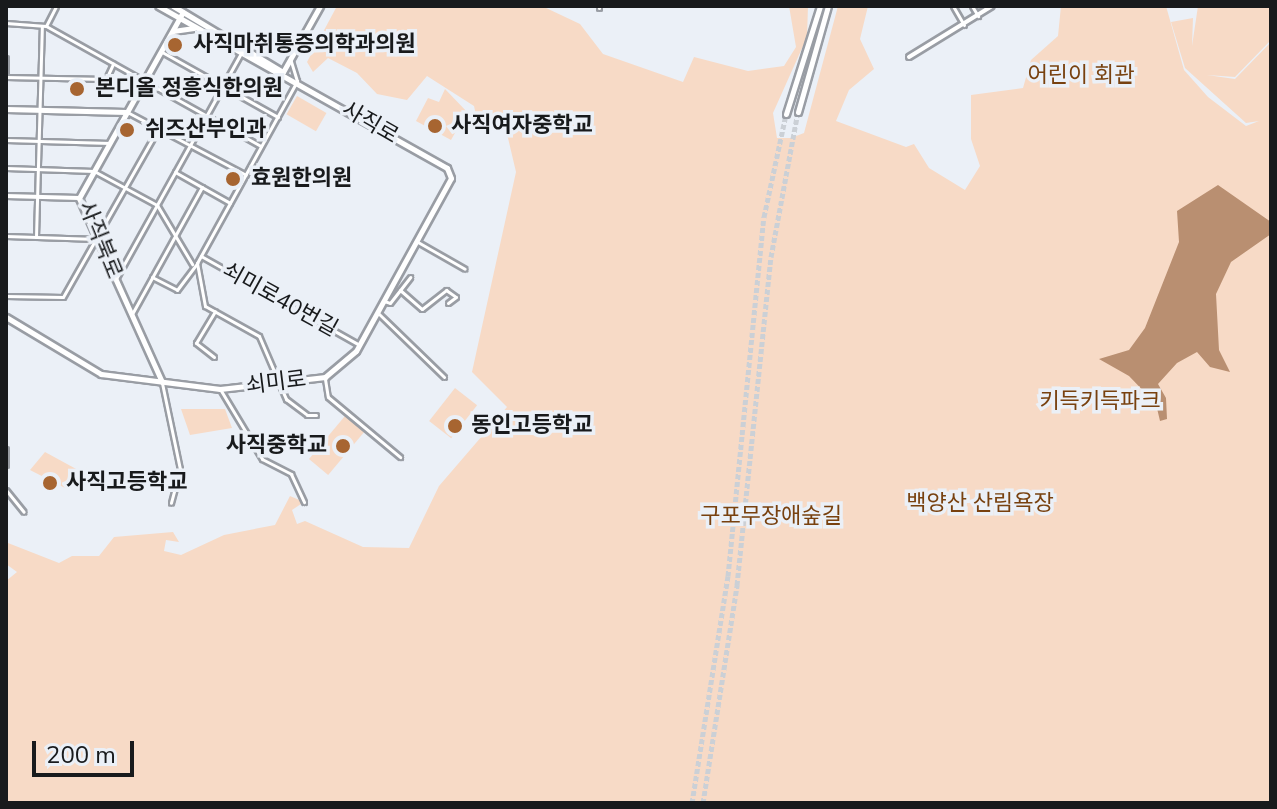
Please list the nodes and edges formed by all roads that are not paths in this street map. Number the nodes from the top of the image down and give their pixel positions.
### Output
1 (56, 6) edge
2 (158, 6) edge
3 (173, 6) edge
4 (320, 6) edge
5 (820, 6) edge
6 (828, 6) edge
7 (953, 6) edge
8 (972, 6) edge
9 (992, 6) edge
10 (181, 15) junction
11 (978, 16) junction
12 (6, 23) edge
13 (964, 25) junction
14 (44, 26) junction
15 (200, 30) junction
16 (172, 32) junction
17 (161, 52) junction
18 (241, 53) junction
19 (909, 57) dead end
20 (6, 58) edge
21 (291, 58) junction
22 (113, 64) junction
23 (283, 73) junction
24 (6, 75) edge
25 (41, 78) junction
26 (144, 81) junction
27 (297, 81) junction
28 (223, 86) junction
29 (6, 109) edge
30 (40, 110) junction
31 (114, 112) junction
32 (127, 112) junction
33 (798, 112) tunnel mouth
34 (786, 114) tunnel mouth
35 (206, 116) junction
36 (278, 117) junction
37 (121, 124) junction
38 (159, 127) junction
39 (6, 140) edge
40 (39, 141) junction
41 (110, 143) junction
42 (191, 144) junction
43 (261, 146) junction
44 (6, 168) edge
45 (38, 169) junction
46 (94, 171) junction
47 (175, 172) junction
48 (246, 175) junction
49 (451, 178) joint
50 (202, 187) junction
51 (125, 188) junction
52 (6, 196) edge
53 (37, 197) junction
54 (79, 198) junction
55 (230, 203) junction
56 (157, 205) junction
57 (6, 236) edge
58 (175, 236) junction
59 (36, 237) junction
60 (97, 239) junction
61 (416, 241) junction
62 (201, 256) junction
63 (195, 263) junction
64 (465, 269) dead end
65 (152, 277) junction
66 (410, 277) dead end
67 (116, 280) junction
68 (400, 290) junction
69 (6, 296) edge
70 (383, 301) junction
71 (448, 303) dead end
72 (215, 311) junction
73 (377, 313) junction
74 (131, 315) junction
75 (6, 317) edge
76 (359, 345) junction
77 (214, 357) dead end
78 (325, 377) junction
79 (444, 377) dead end
80 (162, 383) junction
81 (282, 383) junction
82 (220, 389) junction
83 (316, 415) dead end
84 (6, 449) edge
85 (400, 457) dead end
86 (6, 465) edge
87 (6, 490) edge
88 (304, 502) dead end
89 (171, 503) dead end
90 (24, 512) dead end

1 - 14 street
2 - 10 main road, 사직로
3 - 10 main road, 사직로
4 - 21 main road
5 - 34 main road
6 - 33 main road
7 - 13 street
8 - 11 street
9 - 11 street
10 - 15 main road, 사직로
10 - 16 main road, 사직북로
10 - 23 main road, 사직로
11 - 13 street
12 - 14 street
13 - 19 street
14 - 22 street
14 - 25 street
15 - 16 main road
15 - 18 main road, 사직로
16 - 17 main road, 사직북로
17 - 26 main road, 사직북로
17 - 28 street
18 - 23 main road, 사직로
18 - 28 street
20 - 24 street
21 - 23 main road
21 - 27 street
22 - 25 street
22 - 26 street
23 - 27 main road, 사직로
24 - 25 street
25 - 30 street
26 - 32 main road, 사직북로
26 - 35 street
27 - 36 street
27 - 49 main road, 사직로
28 - 35 street
28 - 36 street
29 - 30 main road
30 - 31 main road
30 - 40 street
31 - 32 main road
31 - 37 main road
32 - 37 main road, 사직북로
32 - 38 street
35 - 42 street
35 - 43 street
36 - 43 street
37 - 41 main road, 사직북로
38 - 42 street
38 - 51 street
39 - 40 street
40 - 41 street
40 - 45 street
41 - 46 main road, 사직북로
42 - 47 street
42 - 48 street
43 - 48 street
44 - 45 street
45 - 46 street
45 - 53 street
46 - 51 street
46 - 54 main road, 사직북로
47 - 50 street
47 - 56 street
48 - 55 street
49 - 61 main road, 쇠미로
50 - 55 street
50 - 58 street
51 - 56 street
51 - 60 street
52 - 53 street
53 - 54 street
53 - 59 street
54 - 60 main road, 사직북로
55 - 62 street
56 - 58 street
56 - 67 street
57 - 59 street
58 - 63 street
58 - 65 street
59 - 60 street
60 - 67 main road, 사직북로
60 - 69 street
61 - 64 street
61 - 70 main road, 쇠미로
62 - 63 street
62 - 76 street, 쇠미로40번길
63 - 65 street
63 - 72 street
65 - 74 street
66 - 68 street
67 - 74 main road, 사직북로
68 - 70 street
68 - 71 street
70 - 73 main road, 쇠미로
72 - 77 street
72 - 81 street
73 - 76 main road, 쇠미로
73 - 79 street
74 - 80 main road, 사직북로
75 - 80 main road, 쇠미로
76 - 78 main road, 쇠미로
78 - 81 main road, 쇠미로
78 - 85 street
80 - 82 main road, 쇠미로
80 - 89 street
81 - 82 main road, 쇠미로
81 - 83 street
82 - 88 street
84 - 86 street
87 - 90 street

